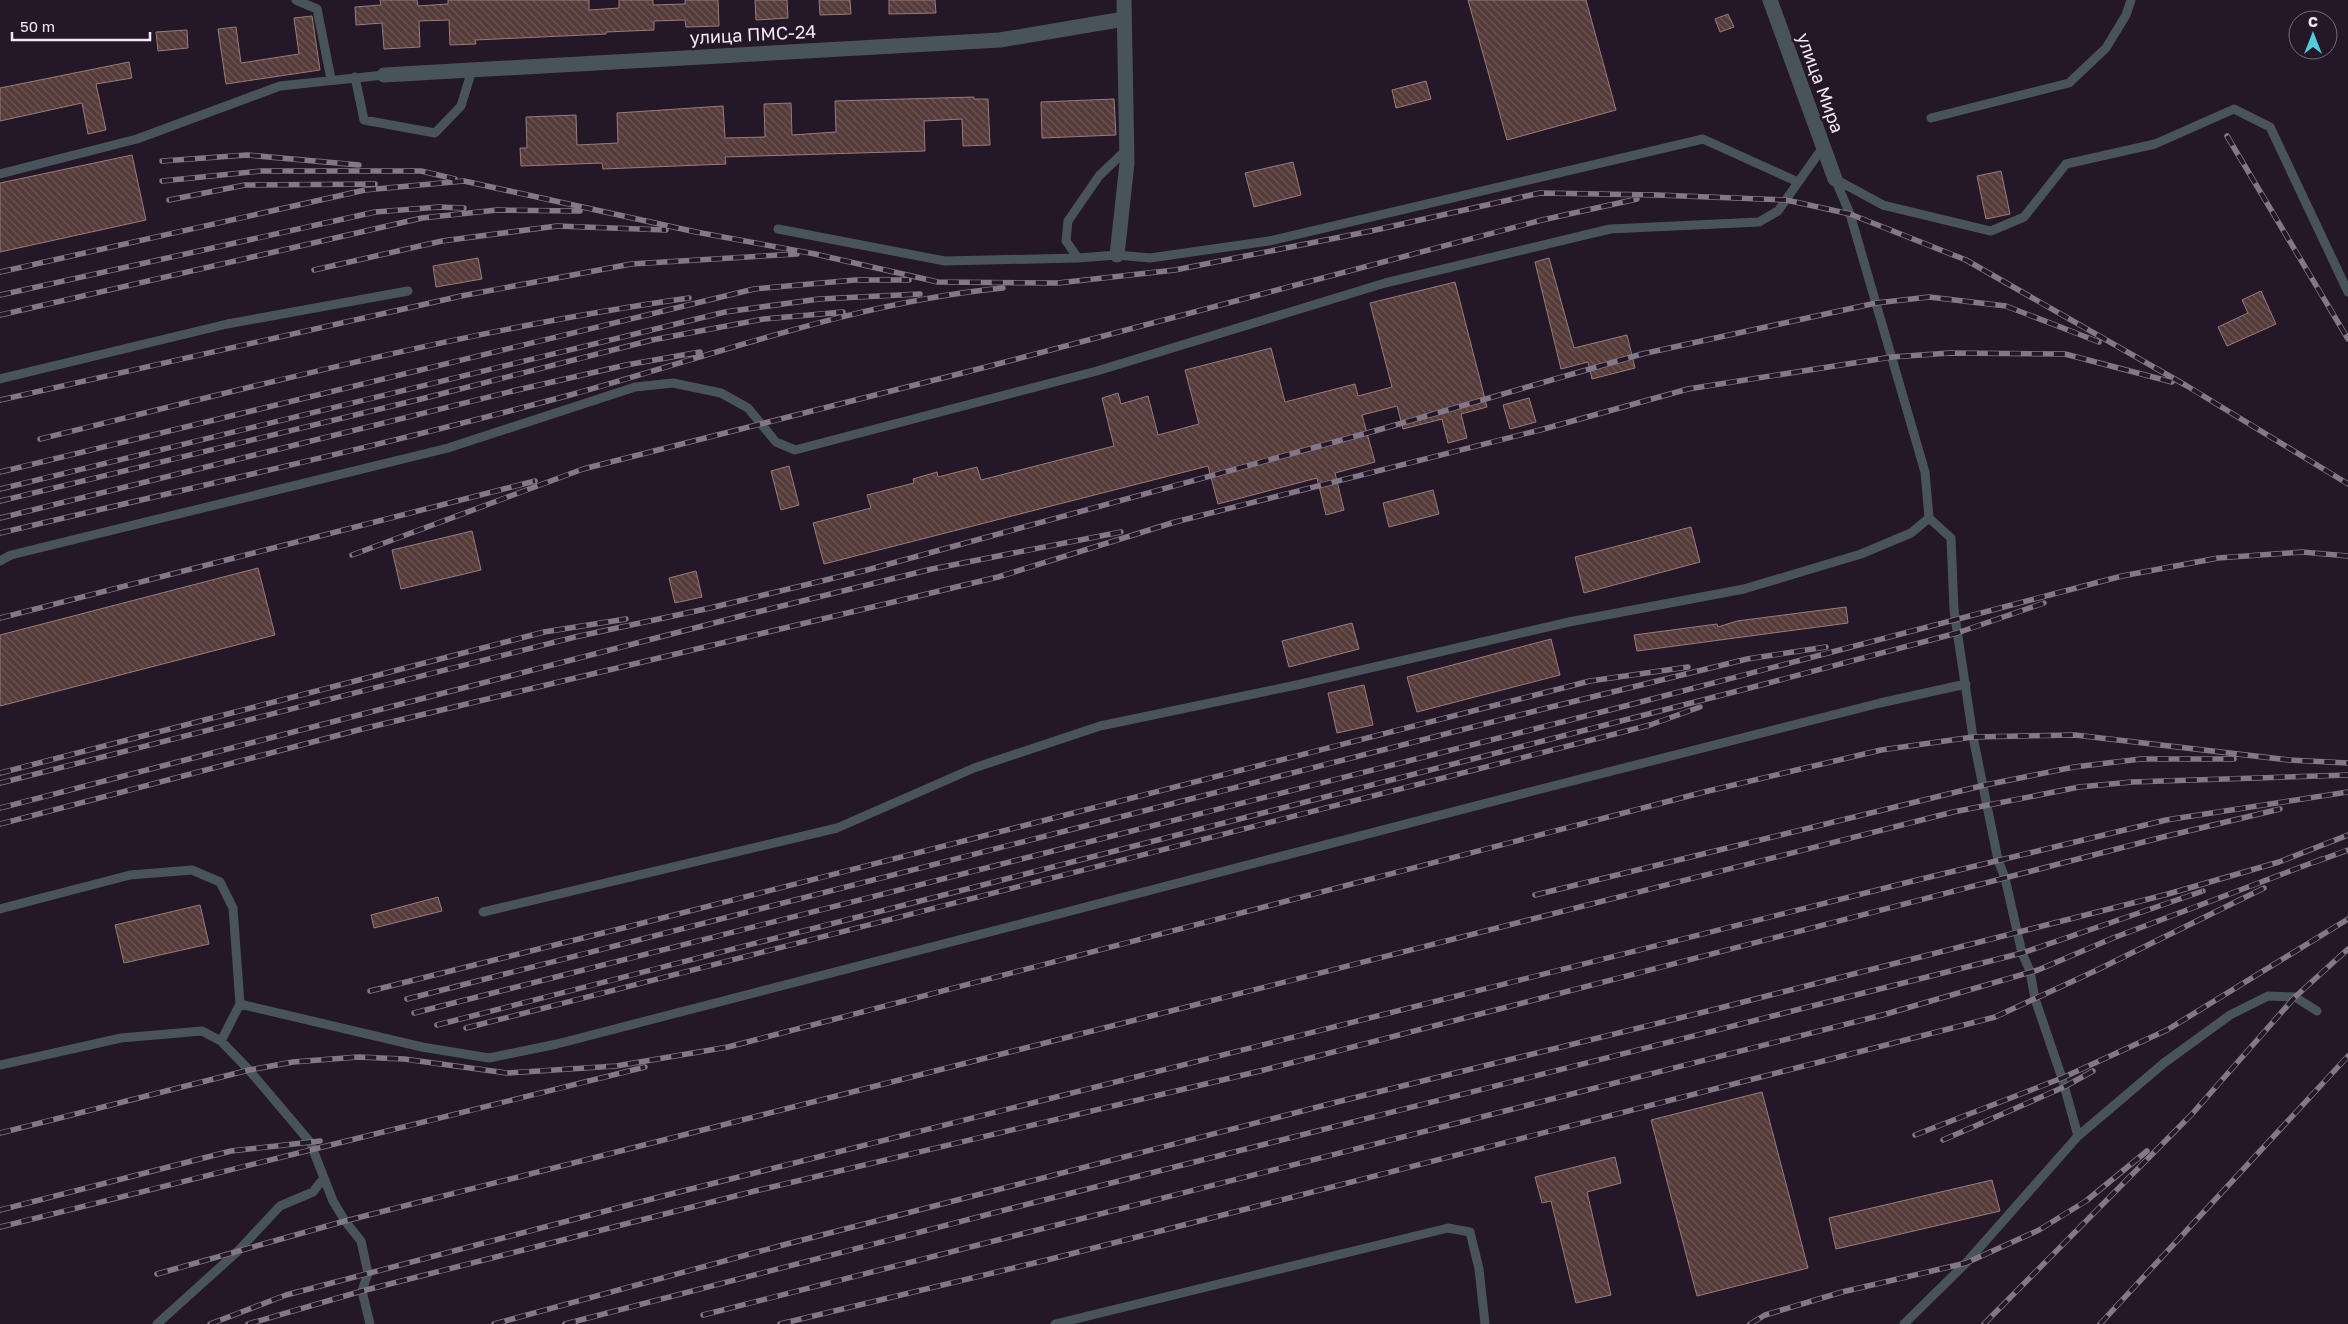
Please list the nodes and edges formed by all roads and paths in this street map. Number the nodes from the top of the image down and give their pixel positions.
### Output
1 (296, 0) edge
2 (1124, 0) edge
3 (1770, 0) edge
4 (2131, 0) edge
5 (1124, 19) junction
6 (472, 70) junction
7 (384, 75) joint
8 (355, 77) junction
9 (331, 79) junction
10 (1930, 118) dead end
11 (1823, 146) junction
12 (1126, 150) junction
13 (0, 174) edge
14 (1835, 179) junction
15 (1798, 182) junction
16 (778, 229) dead end
17 (1117, 255) junction
18 (1078, 258) junction
19 (408, 292) dead end
20 (2348, 292) edge
21 (0, 379) edge
22 (1929, 518) junction
23 (0, 561) edge
24 (1966, 684) junction
25 (0, 909) edge
26 (482, 912) dead end
27 (240, 1004) junction
28 (2317, 1011) dead end
29 (221, 1041) junction
30 (0, 1065) edge
31 (2078, 1136) junction
32 (323, 1179) junction
33 (157, 1324) edge
34 (370, 1324) edge
35 (1054, 1324) edge
36 (1485, 1324) edge
37 (1904, 1324) edge

1 - 9 lane
2 - 5 street
3 - 11 street, улица Мира
4 - 10 lane
5 - 6 street, улица ПМС-24
5 - 12 street
6 - 7 street, улица ПМС-24
6 - 8 lane
7 - 8 lane
8 - 9 lane
9 - 13 lane
11 - 14 street, улица Мира
11 - 15 lane
12 - 17 street
12 - 18 lane
14 - 20 lane
14 - 22 lane
15 - 17 lane
15 - 23 lane
16 - 18 lane
17 - 18 lane
19 - 21 lane
22 - 24 lane
22 - 26 lane
24 - 27 lane
24 - 31 lane
25 - 27 lane
27 - 29 lane
28 - 31 lane
29 - 30 lane
29 - 32 lane
31 - 37 lane
32 - 33 lane
32 - 34 lane
35 - 36 lane

